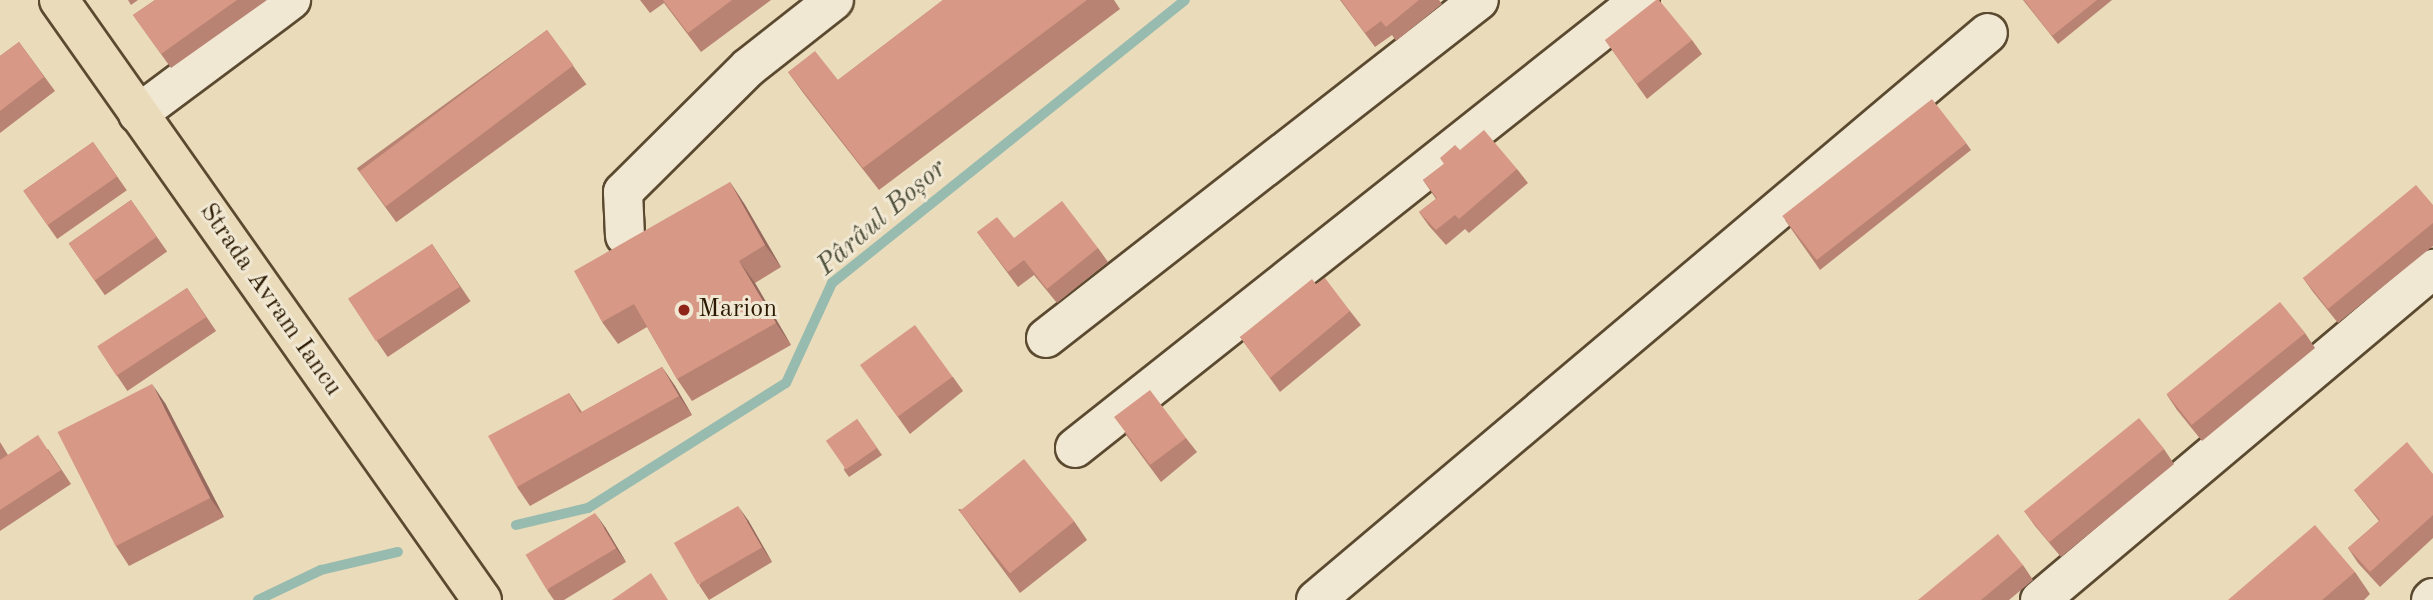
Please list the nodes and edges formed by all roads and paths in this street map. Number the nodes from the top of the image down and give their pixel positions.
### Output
1 (59, 0) edge
2 (291, 0) edge
3 (834, 0) edge
4 (1479, 0) edge
5 (1640, 0) edge
6 (1988, 33) dead end
7 (138, 114) junction
8 (625, 236) dead end
9 (2433, 269) edge
10 (1046, 338) dead end
11 (1075, 448) dead end
12 (482, 600) edge
13 (1316, 600) edge
14 (2040, 600) edge

1 - 7 main road, Strada Avram Iancu
2 - 7 street
3 - 8 street
4 - 10 street
5 - 11 street
6 - 13 street
7 - 12 main road, Strada Avram Iancu
9 - 14 street

